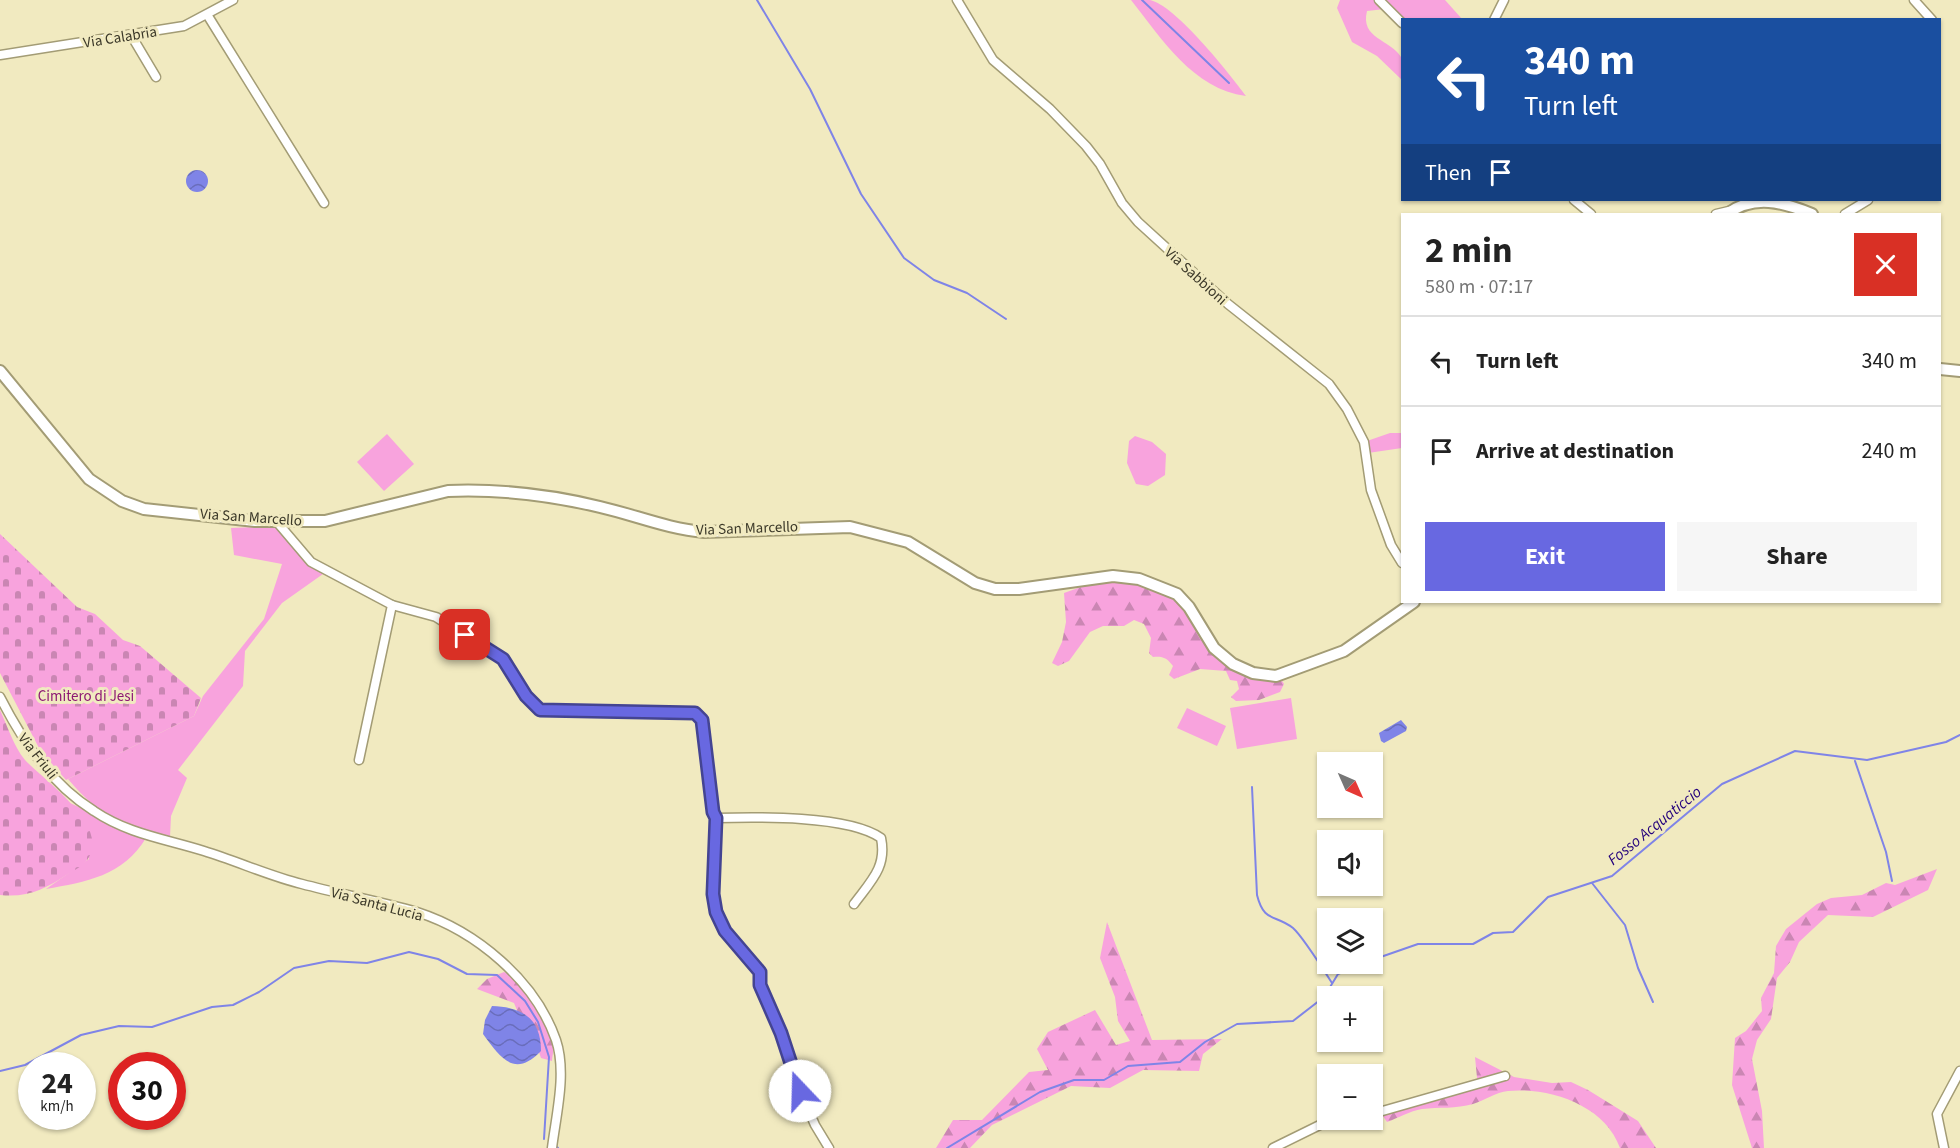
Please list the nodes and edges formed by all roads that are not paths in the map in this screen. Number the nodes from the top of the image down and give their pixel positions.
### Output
1 (233, 0) edge
2 (957, 0) edge
3 (1380, 0) edge
4 (1504, 0) edge
5 (1914, 0) edge
6 (208, 16) junction
7 (1495, 18) edge
8 (1930, 18) edge
9 (1401, 22) edge
10 (131, 35) junction
11 (0, 55) edge
12 (156, 78) dead end
13 (1575, 201) edge
14 (1770, 201) edge
15 (1770, 201) edge
16 (1866, 201) edge
17 (324, 203) dead end
18 (1730, 212) edge
19 (1590, 213) edge
20 (1809, 213) edge
21 (1847, 213) edge
22 (1941, 369) edge
23 (0, 370) edge
24 (1960, 371) edge
25 (277, 522) junction
26 (1401, 561) edge
27 (1413, 603) edge
28 (392, 605) junction
29 (0, 697) edge
30 (359, 760) dead end
31 (59, 783) joint
32 (716, 818) junction
33 (854, 904) dead end
34 (1960, 1071) edge
35 (1505, 1076) dead end
36 (1383, 1111) edge
37 (1317, 1128) edge
38 (552, 1148) edge
39 (829, 1148) edge
40 (1273, 1148) edge
41 (1944, 1148) edge

1 - 6 street, Via Calabria
2 - 26 street, Via Sabbioni
3 - 9 street
4 - 7 street
5 - 8 street
6 - 10 street, Via Calabria
6 - 17 street
10 - 11 street, Via Calabria
10 - 12 street
13 - 19 street
14 - 18 main road
15 - 20 main road
16 - 21 street
22 - 24 main road
23 - 25 main road, Via San Marcello
25 - 27 main road, Via San Marcello
25 - 28 street
28 - 30 street
28 - 32 street
29 - 31 street, Via Friuli
31 - 38 street, Via Santa Lucia
32 - 33 street
32 - 39 street
34 - 41 street
35 - 36 street
37 - 40 street

